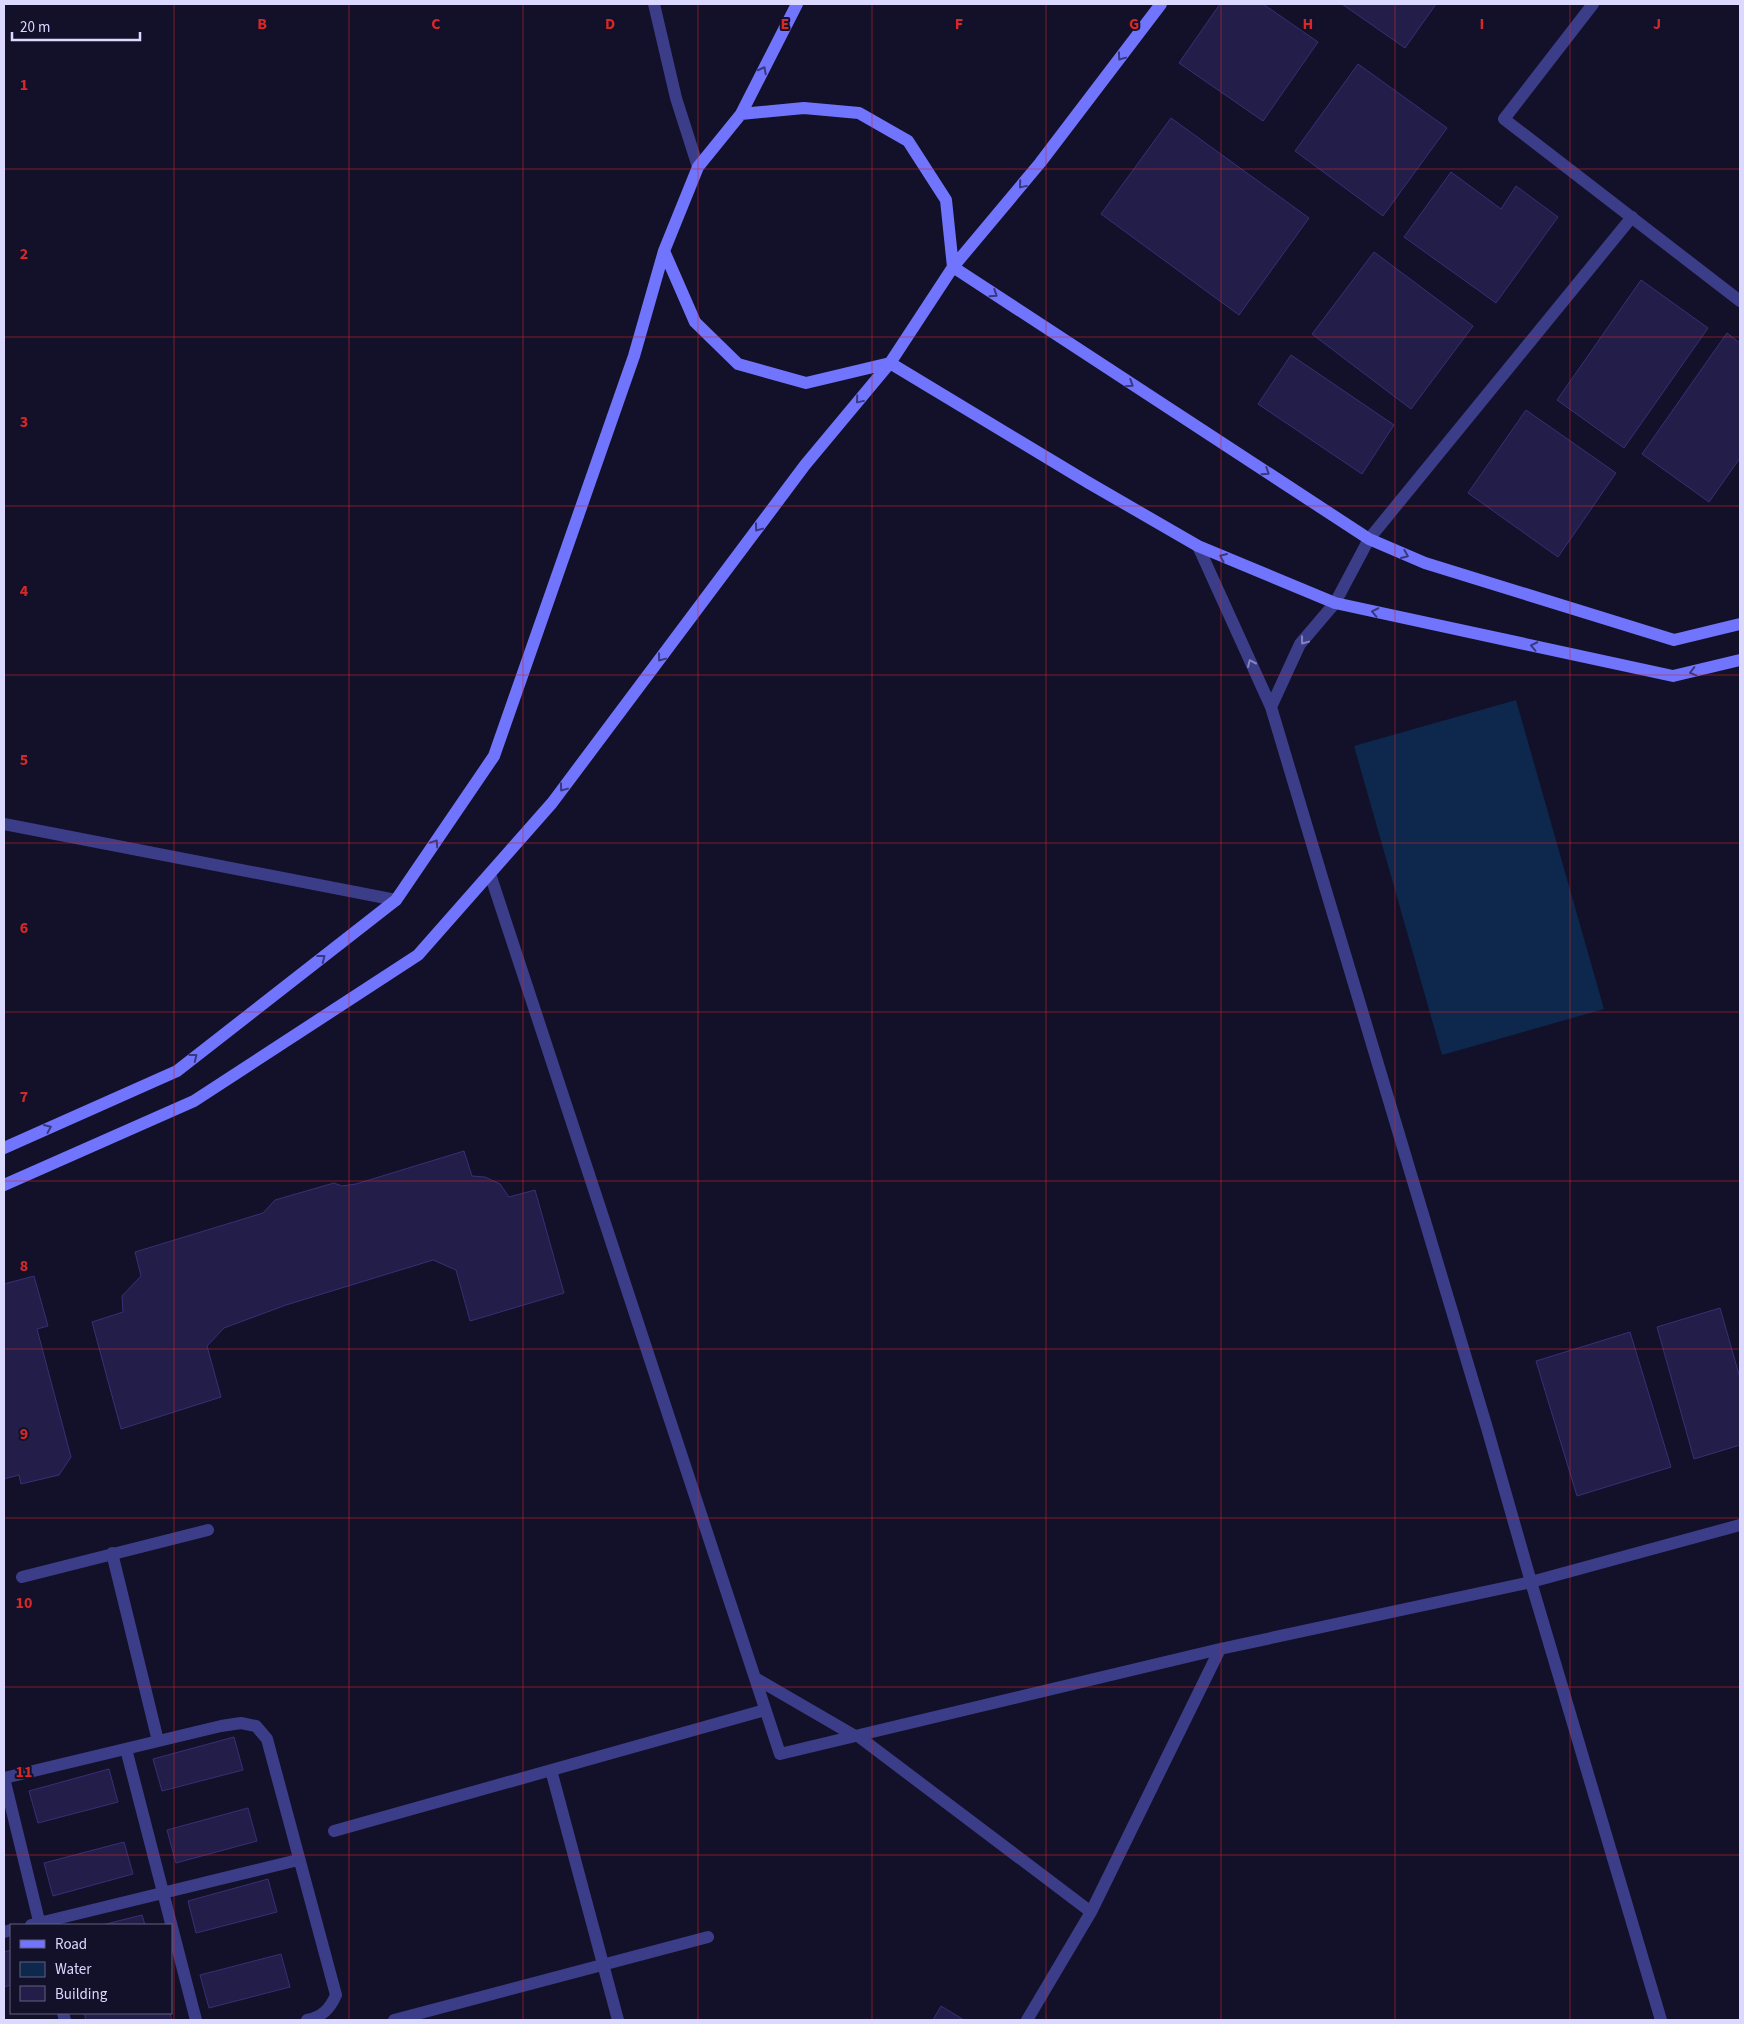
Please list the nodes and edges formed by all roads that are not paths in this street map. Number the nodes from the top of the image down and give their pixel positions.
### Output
1 (654, 4) edge
2 (797, 4) edge
3 (1161, 4) edge
4 (1593, 4) edge
5 (741, 114) junction
6 (698, 167) junction
7 (1632, 218) junction
8 (664, 251) junction
9 (953, 267) junction
10 (1740, 301) edge
11 (890, 363) junction
12 (1369, 539) junction
13 (1198, 546) junction
14 (1335, 603) junction
15 (1740, 624) edge
16 (1740, 660) edge
17 (1271, 707) junction
18 (4, 824) edge
19 (490, 874) junction
20 (396, 900) junction
21 (4, 1148) edge
22 (4, 1185) edge
23 (1740, 1525) edge
24 (208, 1530) dead end
25 (112, 1553) junction
26 (22, 1577) dead end
27 (1530, 1582) junction
28 (1220, 1650) junction
29 (754, 1678) junction
30 (765, 1710) junction
31 (858, 1736) junction
32 (158, 1741) junction
33 (126, 1749) junction
34 (551, 1770) junction
35 (4, 1778) edge
36 (334, 1831) dead end
37 (298, 1860) junction
38 (164, 1892) junction
39 (1091, 1912) junction
40 (37, 1924) edge
41 (41, 1924) edge
42 (708, 1938) dead end
43 (603, 1965) junction
44 (196, 2020) edge
45 (307, 2020) edge
46 (394, 2020) edge
47 (618, 2020) edge
48 (1027, 2020) edge
49 (1660, 2020) edge

1 - 6 street
5 -> 2 main road
3 -> 9 main road
4 - 7 street
5 - 6 main road
5 - 9 main road
6 - 8 main road
7 - 10 street
7 - 12 street
8 - 11 main road
20 -> 8 main road
9 - 11 main road
9 -> 12 main road
11 - 13 main road
11 -> 19 main road
12 - 14 street
12 -> 15 main road
14 -> 13 main road
17 -> 13 street
16 -> 14 main road
14 -> 17 street
17 - 27 street
18 - 20 street
19 - 22 main road
19 - 29 street
21 -> 20 main road
23 - 27 street
24 - 25 street
25 - 26 street
25 - 32 street
27 - 28 street
27 - 49 street
28 - 31 street
28 - 39 street
29 - 30 street
29 - 31 street
30 - 31 street
30 - 34 street
31 - 39 street
32 - 33 street
32 - 37 street
33 - 35 street
33 - 38 street
34 - 36 street
34 - 43 street
35 - 40 street
37 - 38 street
37 - 45 street
38 - 41 street
38 - 44 street
39 - 48 street
42 - 43 street
43 - 46 street
43 - 47 street

